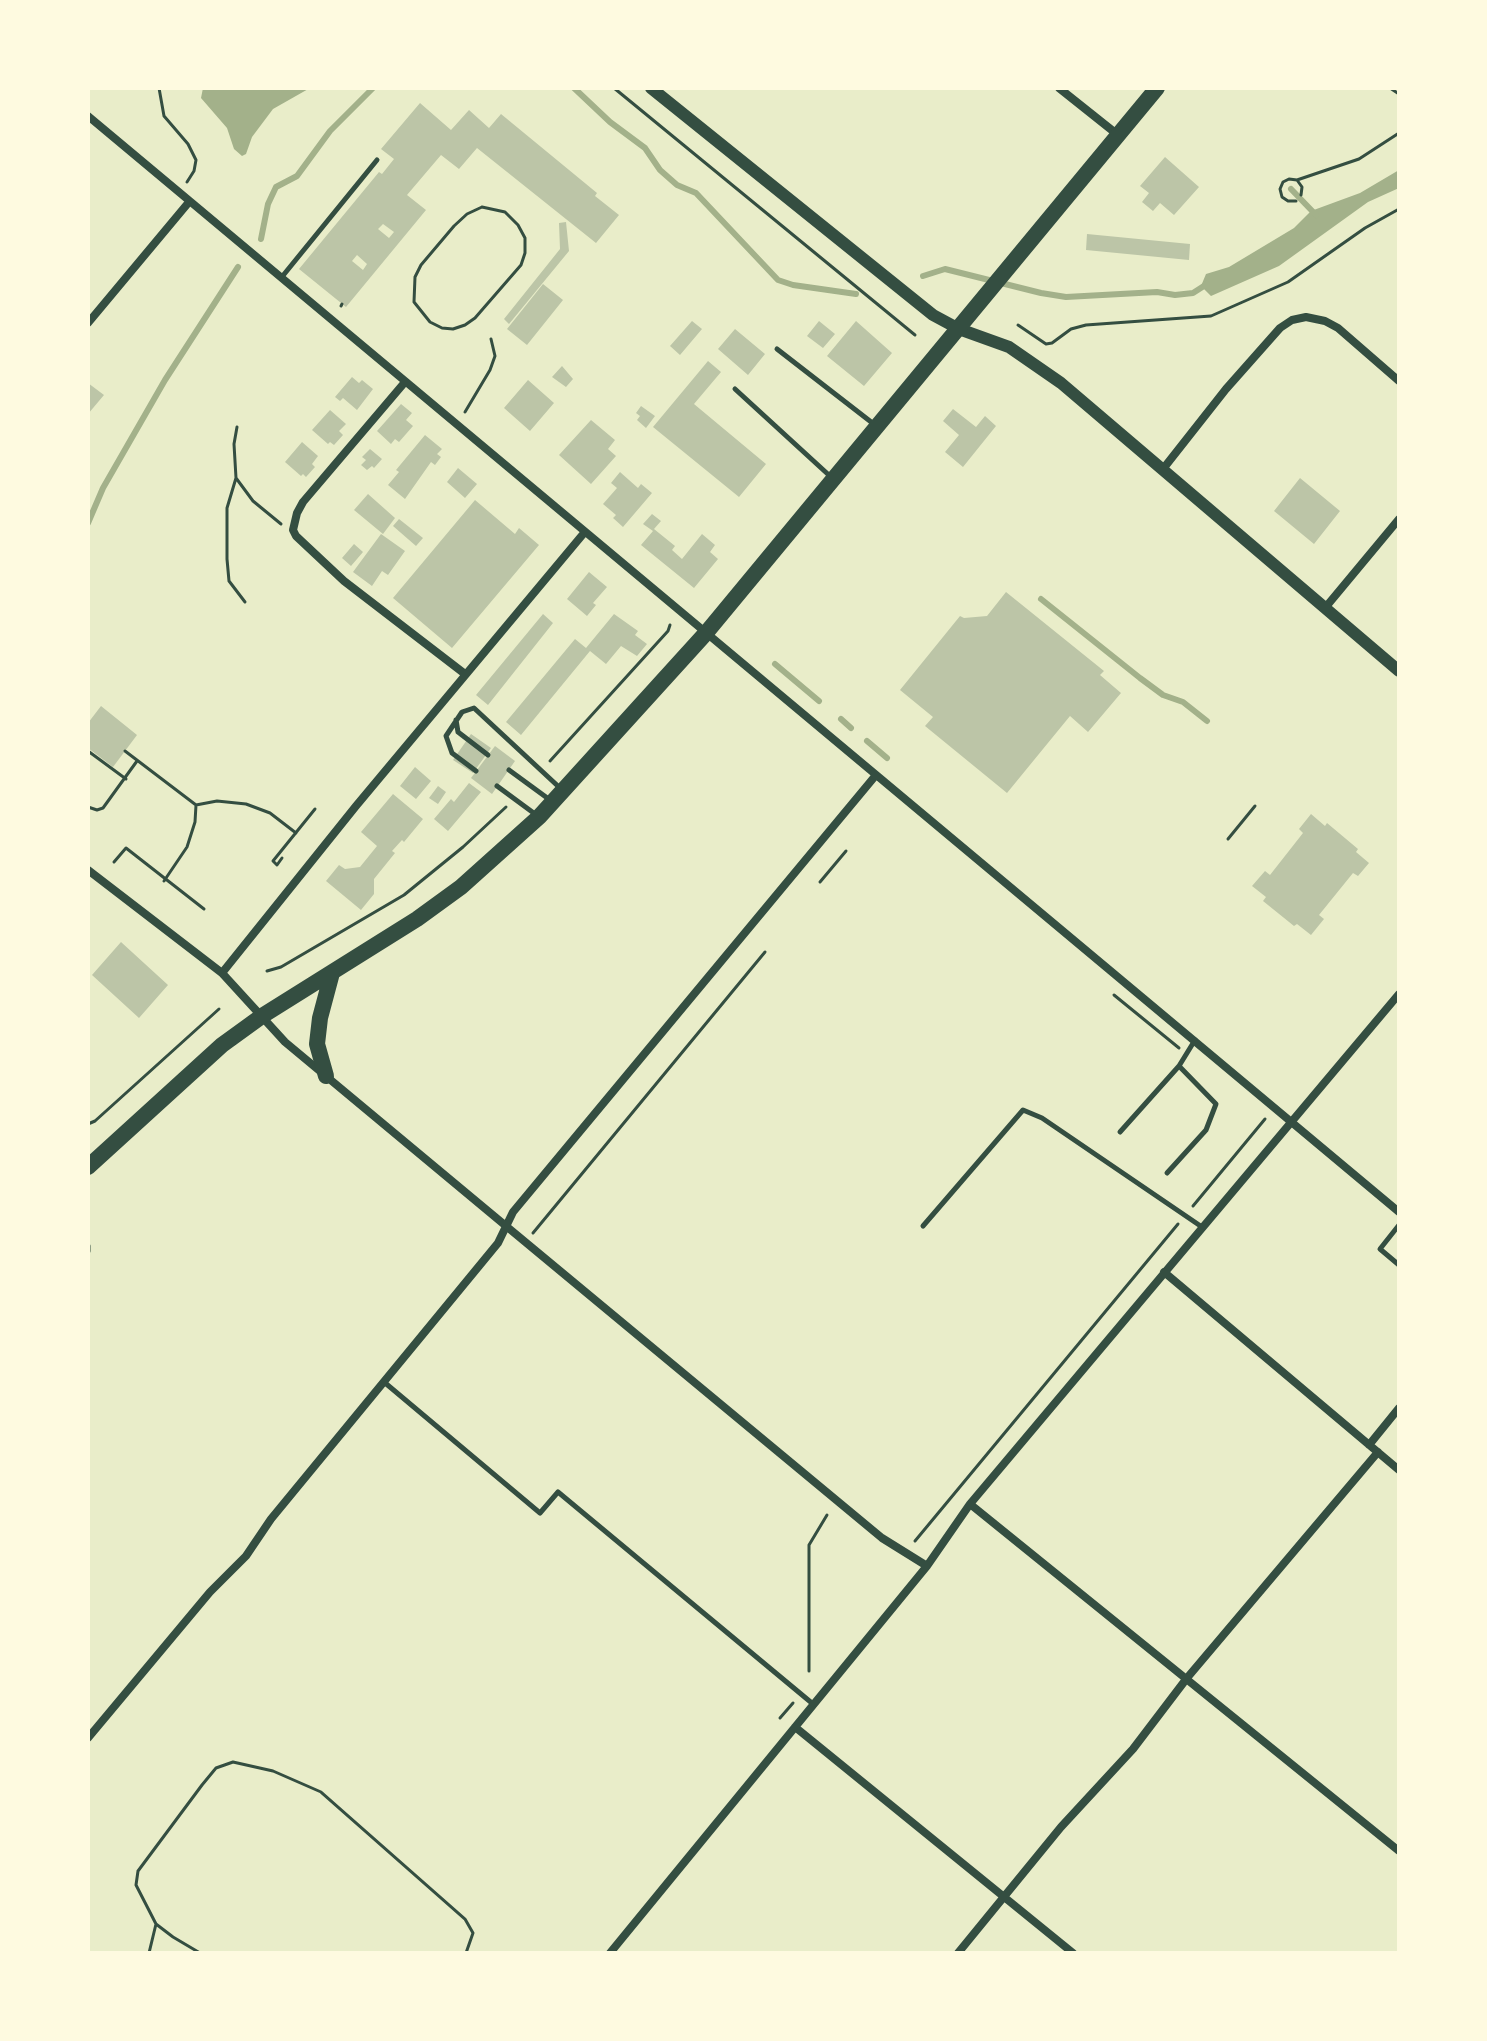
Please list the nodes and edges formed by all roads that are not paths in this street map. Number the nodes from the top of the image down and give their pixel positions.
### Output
1 (651, 88) edge
2 (1059, 88) edge
3 (1157, 88) edge
4 (88, 116) edge
5 (1118, 135) junction
6 (377, 160) dead end
7 (189, 202) junction
8 (280, 278) junction
9 (88, 323) edge
10 (959, 329) junction
11 (777, 349) dead end
12 (1399, 381) edge
13 (405, 382) junction
14 (735, 389) dead end
15 (877, 427) junction
16 (1163, 469) junction
17 (834, 479) junction
18 (1399, 519) edge
19 (584, 533) junction
20 (1325, 608) junction
21 (706, 633) junction
22 (1399, 671) edge
23 (465, 674) junction
24 (456, 719) junction
25 (488, 755) dead end
26 (509, 770) dead end
27 (476, 771) dead end
28 (876, 775) junction
29 (497, 786) dead end
30 (558, 797) junction
31 (539, 817) junction
32 (88, 870) edge
33 (222, 973) junction
34 (332, 973) junction
35 (1399, 994) edge
36 (262, 1016) junction
37 (1196, 1040) junction
38 (1179, 1066) junction
39 (326, 1076) junction
40 (1292, 1120) junction
41 (1120, 1132) dead end
42 (88, 1167) edge
43 (1167, 1173) dead end
44 (1399, 1212) edge
45 (1399, 1225) edge
46 (506, 1226) junction
47 (923, 1226) dead end
48 (1202, 1227) junction
49 (1399, 1265) edge
50 (1164, 1272) junction
51 (384, 1382) junction
52 (1399, 1408) edge
53 (1369, 1445) junction
54 (1378, 1452) junction
55 (1399, 1470) edge
56 (970, 1504) junction
57 (927, 1566) junction
58 (1187, 1678) junction
59 (813, 1704) junction
60 (795, 1727) junction
61 (88, 1738) edge
62 (1399, 1851) edge
63 (1004, 1897) junction
64 (610, 1953) edge
65 (958, 1953) edge
66 (1073, 1953) edge

1 - 10 street
2 - 5 street
3 - 5 main road
4 - 7 street
5 - 10 main road
6 - 8 lane
7 - 8 street
7 - 9 street
8 - 13 street
10 - 15 main road
10 - 16 street
11 - 15 lane
12 - 16 street
13 - 19 street
13 - 23 street
14 - 17 lane
15 - 17 main road
16 - 20 street
17 - 21 main road
18 - 20 street
19 - 21 street
19 - 23 street
20 - 22 street
21 - 28 street
21 - 30 main road
23 - 33 street
24 - 25 lane
24 - 27 lane
24 - 30 lane
26 - 30 lane
28 - 37 street
28 - 46 street
29 - 31 lane
30 - 31 main road
31 - 34 main road
32 - 33 street
33 - 36 street
34 - 36 main road
34 - 39 main road
35 - 40 street
36 - 39 street
36 - 42 main road
37 - 38 lane
37 - 40 street
38 - 41 lane
38 - 43 lane
39 - 46 street
40 - 44 street
40 - 48 street
45 - 49 lane
46 - 51 street
46 - 57 street
47 - 48 lane
48 - 50 street
50 - 53 street
50 - 56 street
51 - 59 lane
51 - 61 street
52 - 53 street
53 - 54 street
54 - 55 street
54 - 58 street
56 - 57 street
56 - 58 street
57 - 59 street
58 - 62 street
58 - 63 street
59 - 60 street
60 - 63 street
60 - 64 street
63 - 65 street
63 - 66 street

